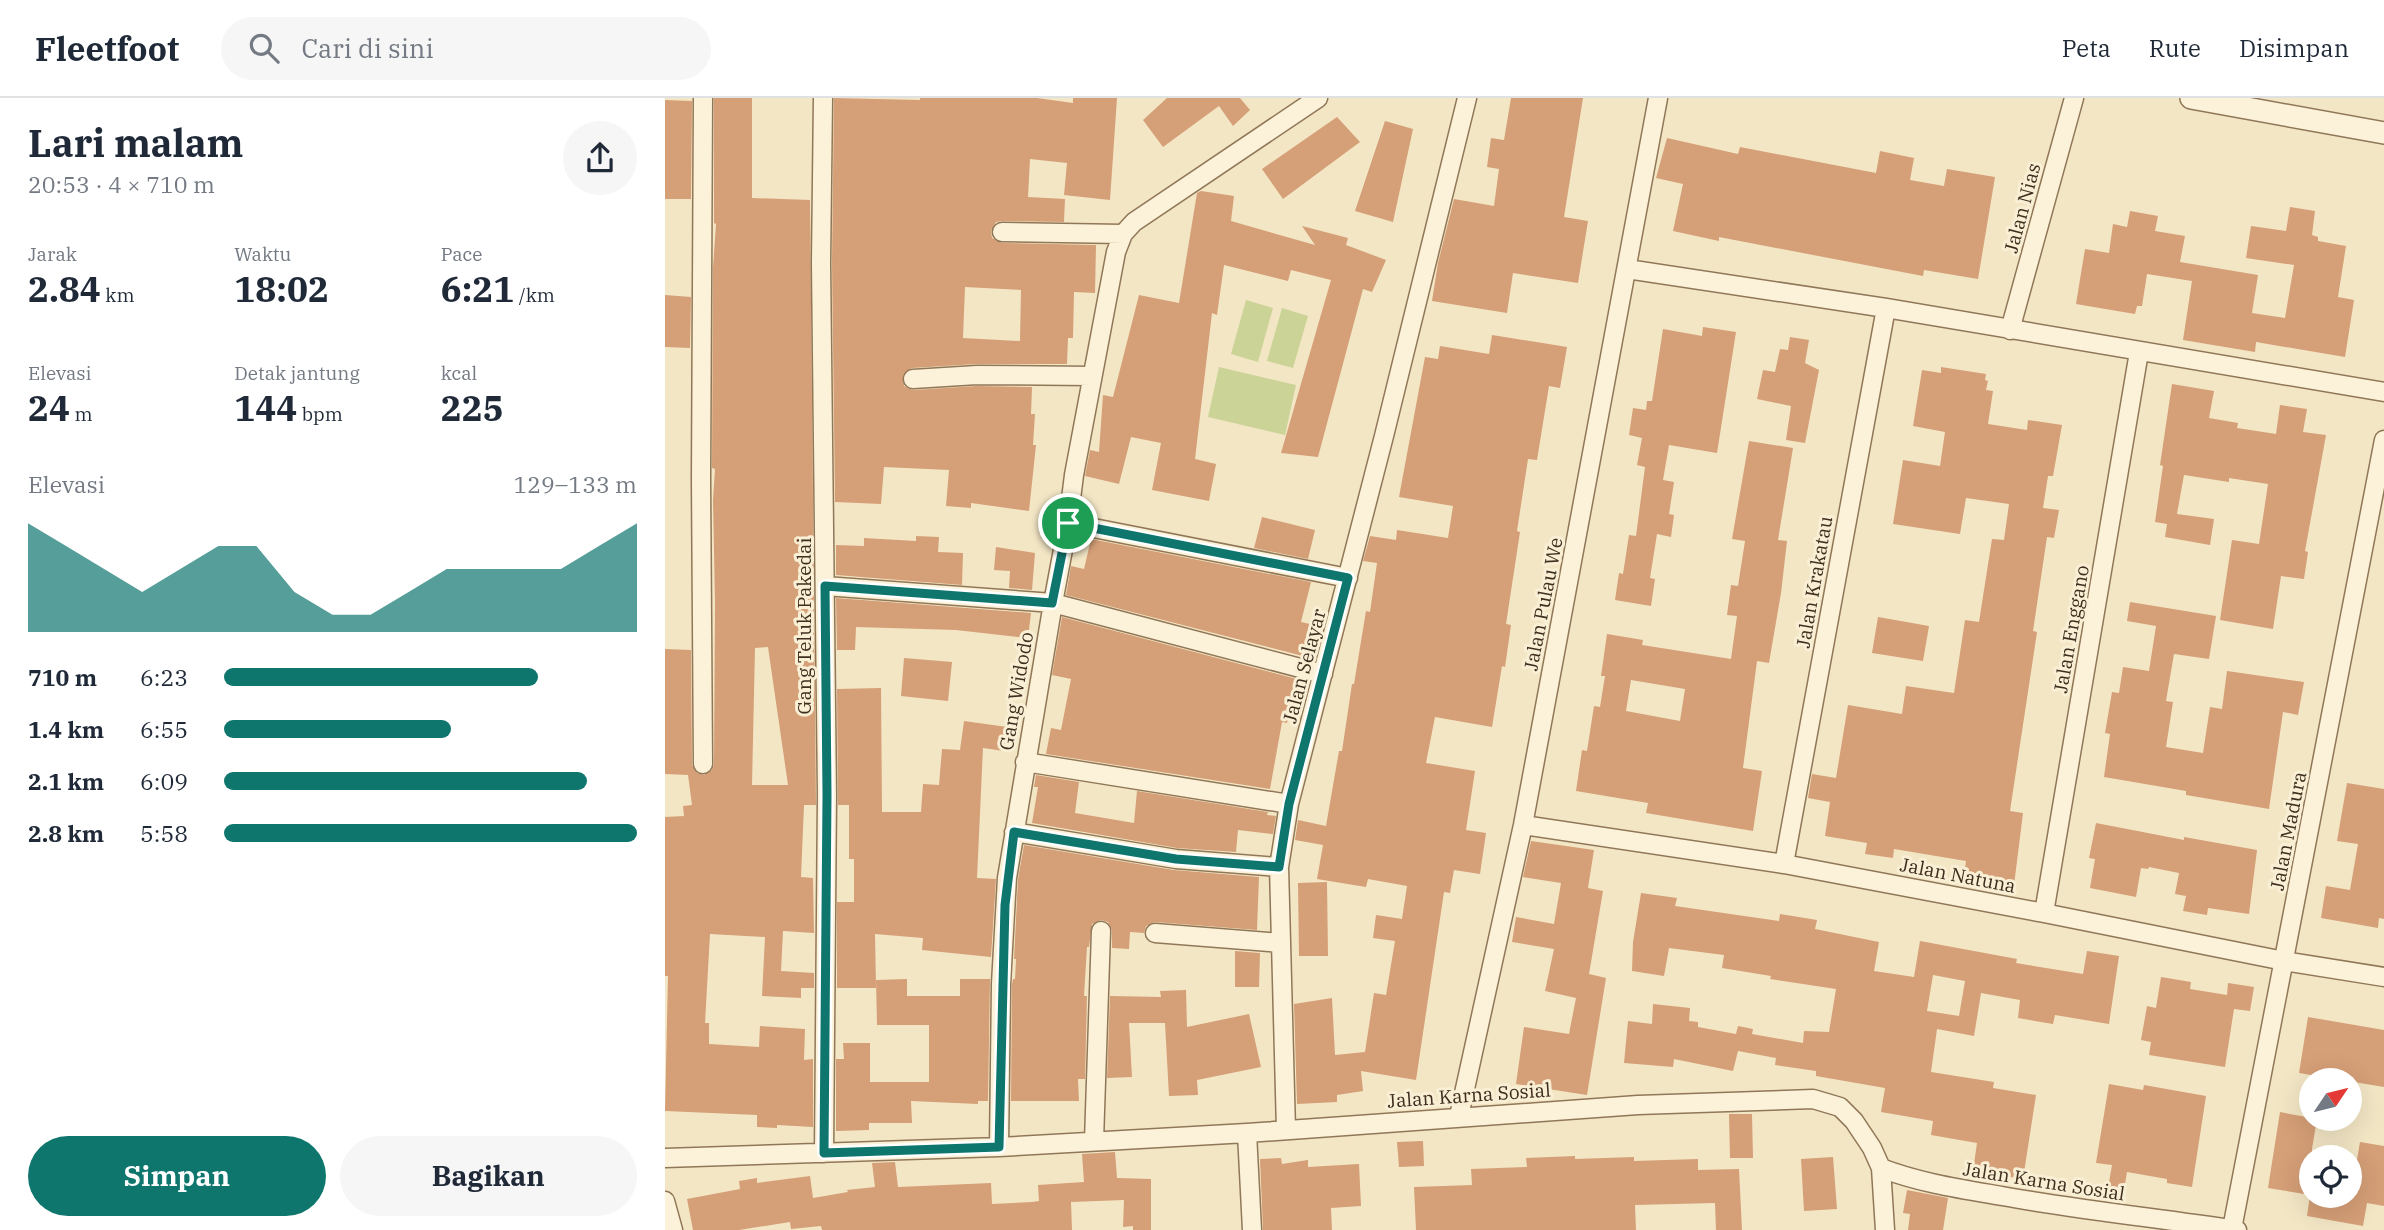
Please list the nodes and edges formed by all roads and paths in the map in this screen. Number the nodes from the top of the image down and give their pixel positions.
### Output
1 (703, 98) edge
2 (823, 98) edge
3 (1318, 98) edge
4 (1467, 98) edge
5 (1658, 98) edge
6 (2074, 98) edge
7 (2190, 98) edge
8 (2384, 132) edge
9 (1002, 233) dead end
10 (1123, 234) junction
11 (1627, 269) junction
12 (1886, 308) junction
13 (2010, 330) junction
14 (2139, 352) junction
15 (1092, 376) junction
16 (913, 379) dead end
17 (2384, 393) edge
18 (2384, 440) edge
19 (2379, 496) edge
20 (1068, 523) junction
21 (1348, 578) junction
22 (825, 586) junction
23 (1052, 603) junction
24 (1323, 674) junction
25 (1025, 762) junction
26 (703, 764) dead end
27 (1289, 804) junction
28 (1523, 825) junction
29 (1014, 832) junction
30 (1784, 864) junction
31 (1279, 867) junction
32 (2044, 913) junction
33 (1101, 931) dead end
34 (1155, 933) dead end
35 (1281, 943) junction
36 (2284, 961) junction
37 (2384, 977) edge
38 (1459, 1116) junction
39 (1286, 1130) junction
40 (1247, 1133) junction
41 (1094, 1141) junction
42 (999, 1147) junction
43 (824, 1153) junction
44 (665, 1158) edge
45 (1881, 1168) junction
46 (665, 1201) edge
47 (2160, 1225) edge
48 (673, 1230) edge
49 (1252, 1230) edge
50 (1885, 1230) edge
51 (2235, 1230) edge

1 - 26 street
2 - 22 street, Gang Teluk Pakedai
3 - 10 street
4 - 21 street, Jalan Selayar
5 - 11 street, Jalan Pulau We
6 - 13 street, Jalan Nias
7 - 8 street
9 - 10 street
10 - 15 street, Gang Widodo
11 - 12 street
11 - 28 street, Jalan Pulau We
12 - 13 street
12 - 30 street, Jalan Krakatau
13 - 14 street
14 - 17 street
14 - 32 street, Jalan Enggano
15 - 16 street
15 - 20 street, Gang Widodo
18 - 19 street, Jalan Madura
19 - 36 street, Jalan Madura
20 - 21 street
20 - 23 street, Gang Widodo
21 - 24 street, Jalan Selayar
22 - 23 street
22 - 43 street, Gang Teluk Pakedai
23 - 24 street
23 - 25 street, Gang Widodo
24 - 27 street, Jalan Selayar
25 - 27 street
25 - 29 street, Gang Widodo
27 - 31 street, Jalan Selayar
28 - 30 street, Jalan Natuna
28 - 38 street, Jalan Pulau We
29 - 31 street
29 - 42 street, Gang Widodo
30 - 32 street, Jalan Natuna
31 - 35 street, Jalan Selayar
32 - 36 street, Jalan Natuna
33 - 41 street
34 - 35 street
35 - 39 street, Jalan Selayar
36 - 37 street, Jalan Natuna
36 - 51 street, Jalan Madura
38 - 39 street, Jalan Karna Sosial
38 - 45 street, Jalan Karna Sosial
39 - 40 street, Jalan Karna Sosial
40 - 41 street, Jalan Karna Sosial
40 - 49 street
41 - 42 street, Jalan Karna Sosial
42 - 43 street, Jalan Karna Sosial
43 - 44 street, Jalan Karna Sosial
45 - 47 street, Jalan Karna Sosial
45 - 50 street
46 - 48 street
47 - 51 street, Jalan Karna Sosial

